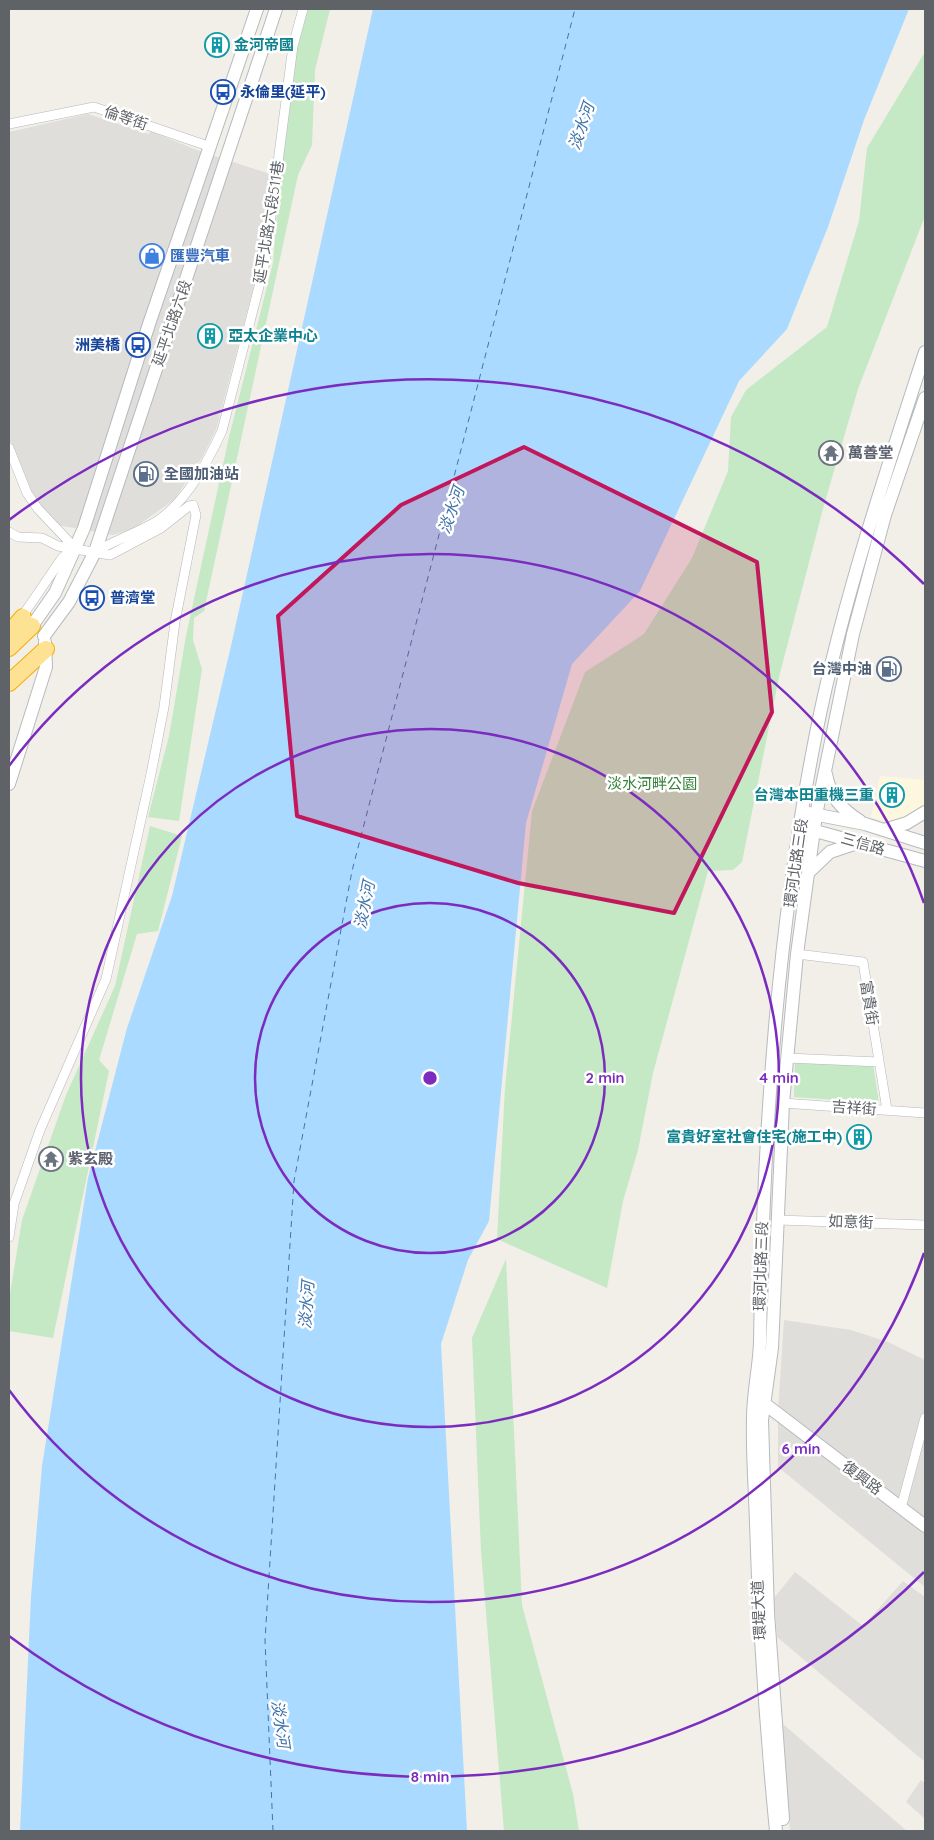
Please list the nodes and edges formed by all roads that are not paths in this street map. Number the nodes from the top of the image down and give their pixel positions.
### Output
1 (257, 9) edge
2 (276, 9) edge
3 (303, 9) edge
4 (9, 124) edge
5 (211, 147) junction
6 (925, 352) edge
7 (925, 398) edge
8 (9, 448) edge
9 (9, 532) edge
10 (75, 548) junction
11 (95, 552) junction
12 (21, 622) edge
13 (9, 633) edge
14 (45, 643) junction
15 (9, 648) edge
16 (9, 669) edge
17 (9, 683) edge
18 (9, 692) edge
19 (825, 770) junction
20 (9, 784) edge
21 (925, 812) edge
22 (810, 813) junction
23 (865, 824) junction
24 (800, 827) junction
25 (814, 830) junction
26 (884, 830) junction
27 (861, 843) junction
28 (925, 843) edge
29 (925, 861) edge
30 (809, 872) junction
31 (797, 954) junction
32 (787, 1058) junction
33 (879, 1062) junction
34 (783, 1103) junction
35 (887, 1110) junction
36 (925, 1113) edge
37 (778, 1220) junction
38 (925, 1225) edge
39 (9, 1237) edge
40 (761, 1261) junction
41 (776, 1262) junction
42 (755, 1389) junction
43 (765, 1404) junction
44 (925, 1418) edge
45 (901, 1508) junction
46 (925, 1526) edge
47 (776, 1787) junction
48 (776, 1831) edge
49 (784, 1831) edge

1 - 5 street, 延平北路六段
2 - 11 street, 延平北路六段
3 - 11 street, 延平北路六段511巷
4 - 5 street, 倫等街
5 - 10 street, 延平北路六段
6 - 22 street, 環河北路三段
7 - 19 street, 環河北路三段
8 - 10 street
9 - 10 street
10 - 11 street
10 - 12 street, 延平北路六段
11 - 14 street, 延平北路六段
11 - 39 street
12 - 13 highway
12 - 14 street
12 - 15 highway
14 - 16 highway
14 - 17 highway
14 - 18 street
14 - 20 street
19 - 22 street, 環河北路三段
19 - 23 street
21 - 26 street
22 - 23 street, 三信路
22 - 24 street, 環河北路三段
22 - 25 street, 環河北路三段
23 - 26 street, 三信路
24 - 25 street, 三信路
24 - 40 street, 環河北路三段
25 - 27 street, 三信路
25 - 30 street, 環河北路三段
26 - 28 street, 三信路
27 - 29 street, 三信路
27 - 30 street
30 - 31 street, 環河北路三段
31 - 32 street, 環河北路三段
31 - 33 street, 富貴街
32 - 33 street
32 - 34 street, 環河北路三段
33 - 35 street, 富貴街
34 - 35 street, 吉祥街
34 - 37 street, 環河北路三段
35 - 36 street, 吉祥街
37 - 38 street, 如意街
37 - 41 street, 環河北路三段
40 - 41 street
40 - 42 street, 環河北路三段
41 - 43 street, 環河北路三段
42 - 43 street, 復興路
42 - 47 street, 環堤大道
43 - 45 street, 復興路
43 - 47 street, 環堤大道
44 - 45 street
45 - 46 street, 復興路
47 - 48 street, 環堤大道
47 - 49 street, 環堤大道

